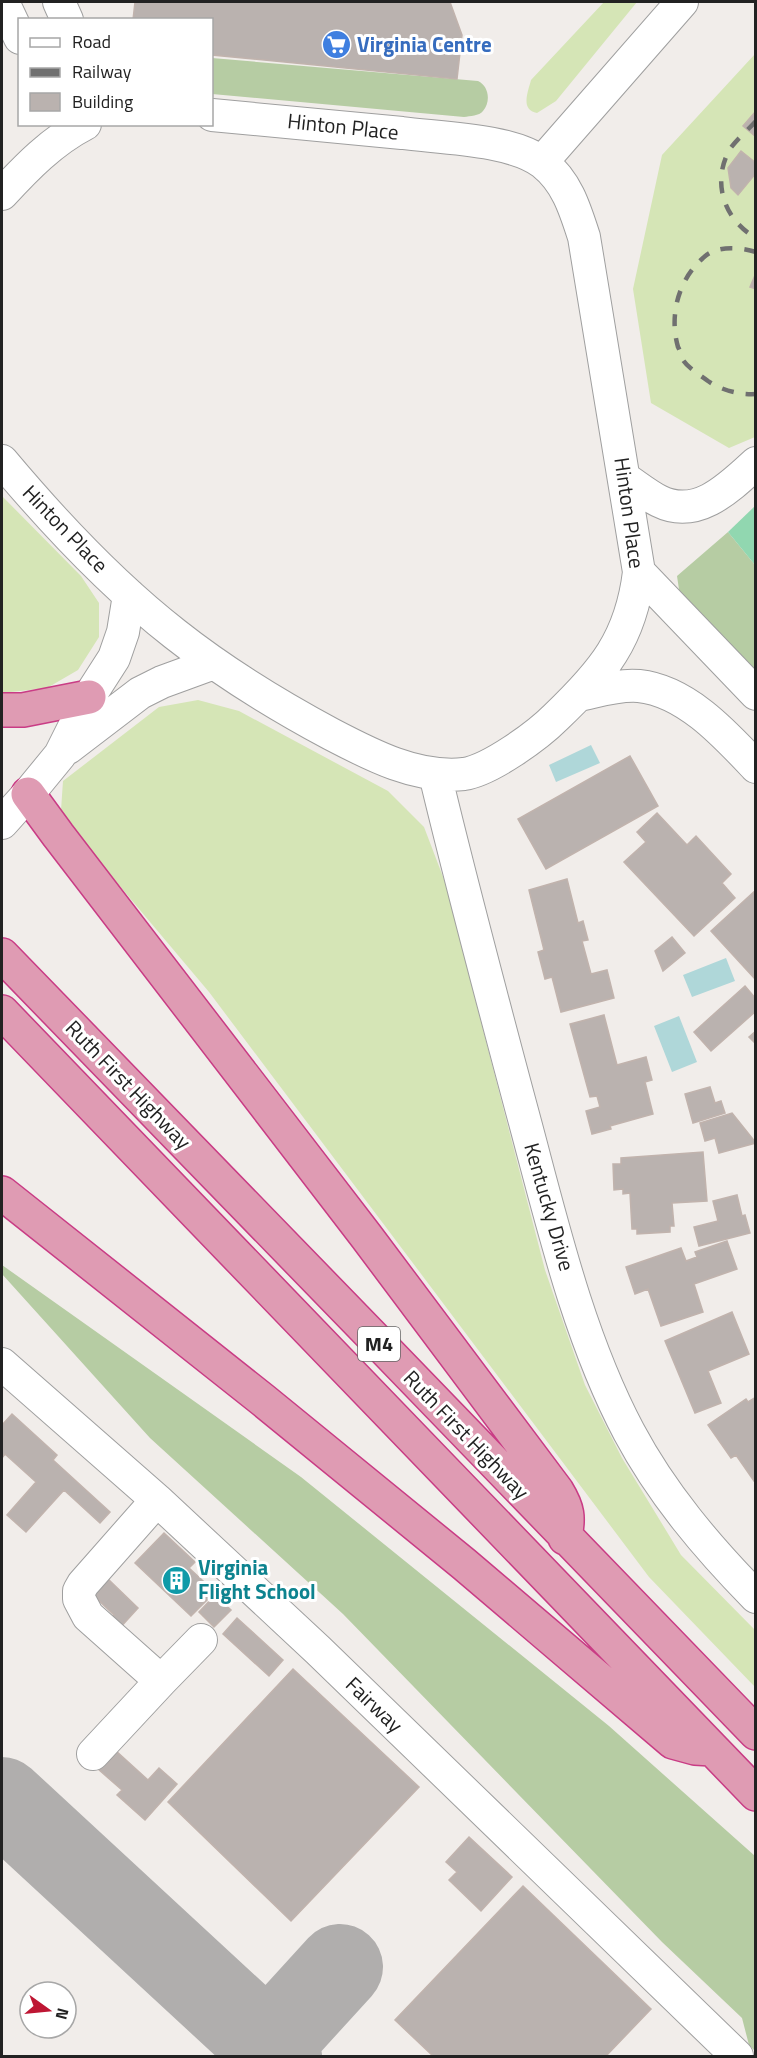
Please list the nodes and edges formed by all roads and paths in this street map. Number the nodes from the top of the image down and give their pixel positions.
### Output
1 (3, 2) edge
2 (59, 2) edge
3 (682, 2) edge
4 (66, 18) edge
5 (18, 34) edge
6 (213, 115) edge
7 (41, 126) edge
8 (81, 126) edge
9 (32, 161) junction
10 (542, 162) junction
11 (2, 194) edge
12 (2, 461) edge
13 (756, 463) edge
14 (624, 478) junction
15 (639, 572) junction
16 (129, 595) junction
17 (214, 663) junction
18 (756, 694) edge
19 (579, 695) junction
20 (89, 697) junction
21 (2, 710) edge
22 (60, 754) junction
23 (756, 766) edge
24 (435, 774) junction
25 (28, 794) junction
26 (2, 823) edge
27 (2, 955) edge
28 (2, 1012) edge
29 (2, 1193) edge
30 (4, 1371) edge
31 (157, 1500) junction
32 (565, 1538) junction
33 (756, 1597) edge
34 (201, 1640) dead end
35 (161, 1681) junction
36 (756, 1733) edge
37 (712, 1749) junction
38 (93, 1754) dead end
39 (756, 1794) edge
40 (737, 2056) edge

1 - 5 street
2 - 4 street
3 - 10 street
6 - 10 street, Hinton Place
7 - 9 street
8 - 9 street
9 - 11 street
10 - 14 street, Hinton Place
12 - 16 street, Hinton Place
13 - 14 street
14 - 15 street, Hinton Place
15 - 18 street
15 - 19 street, Hinton Place
16 - 17 street, Hinton Place
16 - 20 street
17 - 22 street
17 - 24 street, Hinton Place
19 - 23 street
19 - 24 street, Hinton Place
20 - 21 highway
20 - 22 street
22 - 25 street
24 - 33 street, Kentucky Drive
25 - 26 street
25 - 32 highway
27 - 32 highway, Ruth First Highway / M4
28 - 37 highway, Ruth First Highway / M4
29 - 37 highway
30 - 31 street, Fairway
31 - 35 street
31 - 40 street, Fairway
32 - 36 highway, Ruth First Highway / M4
34 - 35 street
35 - 38 street
37 - 39 highway, M4

